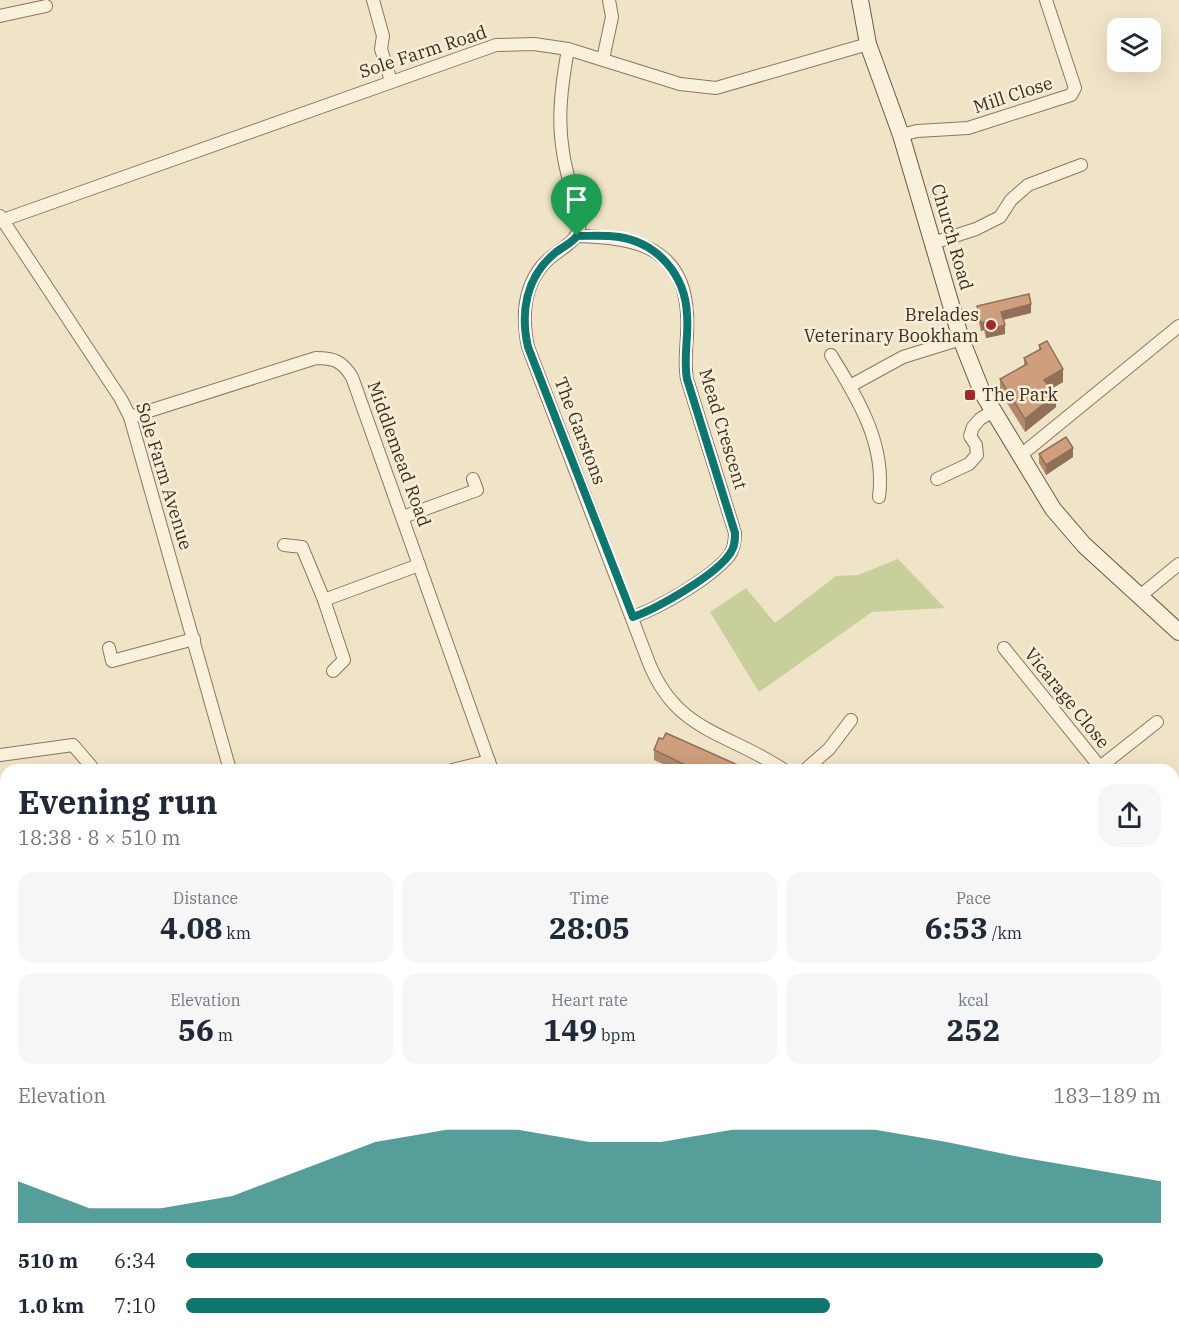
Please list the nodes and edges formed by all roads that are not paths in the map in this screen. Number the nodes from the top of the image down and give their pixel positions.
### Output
1 (373, 0) edge
2 (609, 0) edge
3 (860, 0) edge
4 (1046, 0) edge
5 (46, 6) dead end
6 (0, 16) edge
7 (868, 44) junction
8 (568, 49) junction
9 (603, 59) junction
10 (391, 81) junction
11 (901, 135) junction
12 (1081, 165) dead end
13 (1, 218) edge
14 (577, 236) junction
15 (933, 243) junction
16 (1179, 326) edge
17 (961, 339) junction
18 (831, 355) dead end
19 (850, 386) junction
20 (993, 411) junction
21 (130, 417) junction
22 (1021, 456) junction
23 (473, 479) dead end
24 (937, 479) dead end
25 (879, 497) dead end
26 (403, 517) junction
27 (284, 545) dead end
28 (1179, 564) edge
29 (420, 565) junction
30 (1140, 596) junction
31 (324, 600) junction
32 (633, 617) junction
33 (1179, 632) edge
34 (194, 639) junction
35 (109, 648) dead end
36 (1004, 648) dead end
37 (333, 671) dead end
38 (851, 720) dead end
39 (1157, 722) dead end
40 (0, 755) edge
41 (89, 764) edge
42 (228, 764) edge
43 (490, 764) edge
44 (773, 764) edge
45 (813, 764) edge
46 (1096, 764) edge
47 (1104, 764) edge

1 - 10 street
2 - 9 street
3 - 7 street, Church Road
4 - 11 street, Mill Close
5 - 6 street
7 - 9 street, Sole Farm Road
7 - 11 street, Church Road
8 - 9 street, Sole Farm Road
8 - 10 street, Sole Farm Road
8 - 14 street
10 - 13 street, Sole Farm Road
11 - 15 street, Church Road
12 - 15 street
13 - 21 street, Sole Farm Avenue
14 - 32 street, The Garstons
14 - 32 street, Mead Crescent
15 - 17 street, Church Road
16 - 22 street
17 - 19 street
17 - 20 street, Church Road
18 - 19 street
19 - 25 street
20 - 22 street, Church Road
20 - 24 street
21 - 26 street, Middlemead Road
21 - 34 street, Sole Farm Avenue
22 - 30 street, Church Road
23 - 26 street
26 - 29 street, Middlemead Road
27 - 31 street
28 - 30 street
29 - 31 street
29 - 43 street, Middlemead Road
30 - 33 street, Church Road
31 - 37 street
32 - 44 street, The Garstons
34 - 35 street
34 - 42 street, Sole Farm Avenue
36 - 46 street, Vicarage Close
38 - 45 street
39 - 47 street
40 - 41 street

